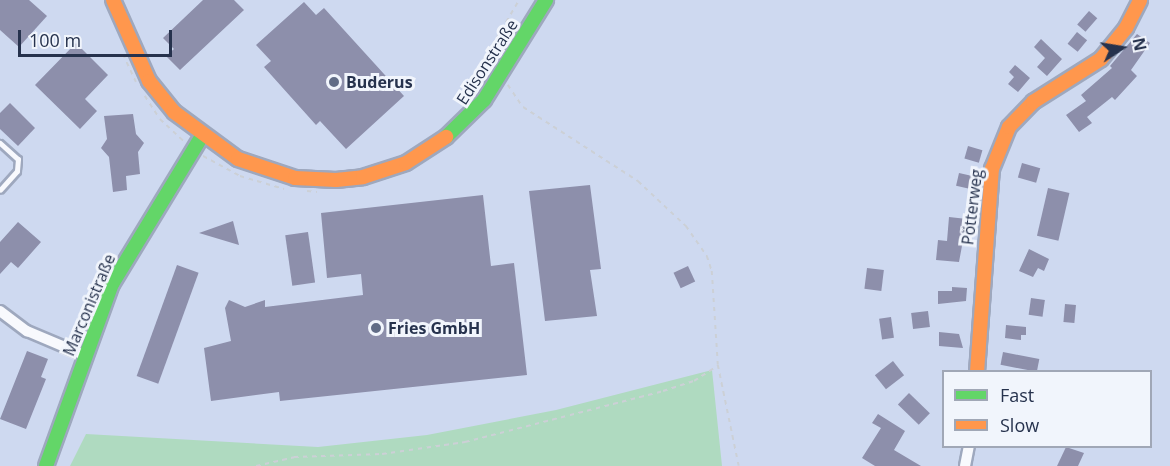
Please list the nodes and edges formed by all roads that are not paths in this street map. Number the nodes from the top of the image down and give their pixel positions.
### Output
1 (113, 0) edge
2 (546, 0) edge
3 (1140, 0) edge
4 (202, 136) junction
5 (0, 143) edge
6 (0, 190) edge
7 (0, 311) edge
8 (84, 355) junction
9 (977, 370) edge
10 (969, 448) edge
11 (46, 466) edge
12 (965, 466) edge

1 - 4 street, Edisonstraße
2 - 4 street, Edisonstraße
3 - 9 street, Pötterweg
4 - 8 street, Marconistraße
5 - 6 lane
7 - 8 street
8 - 11 street, Marconistraße
10 - 12 street

